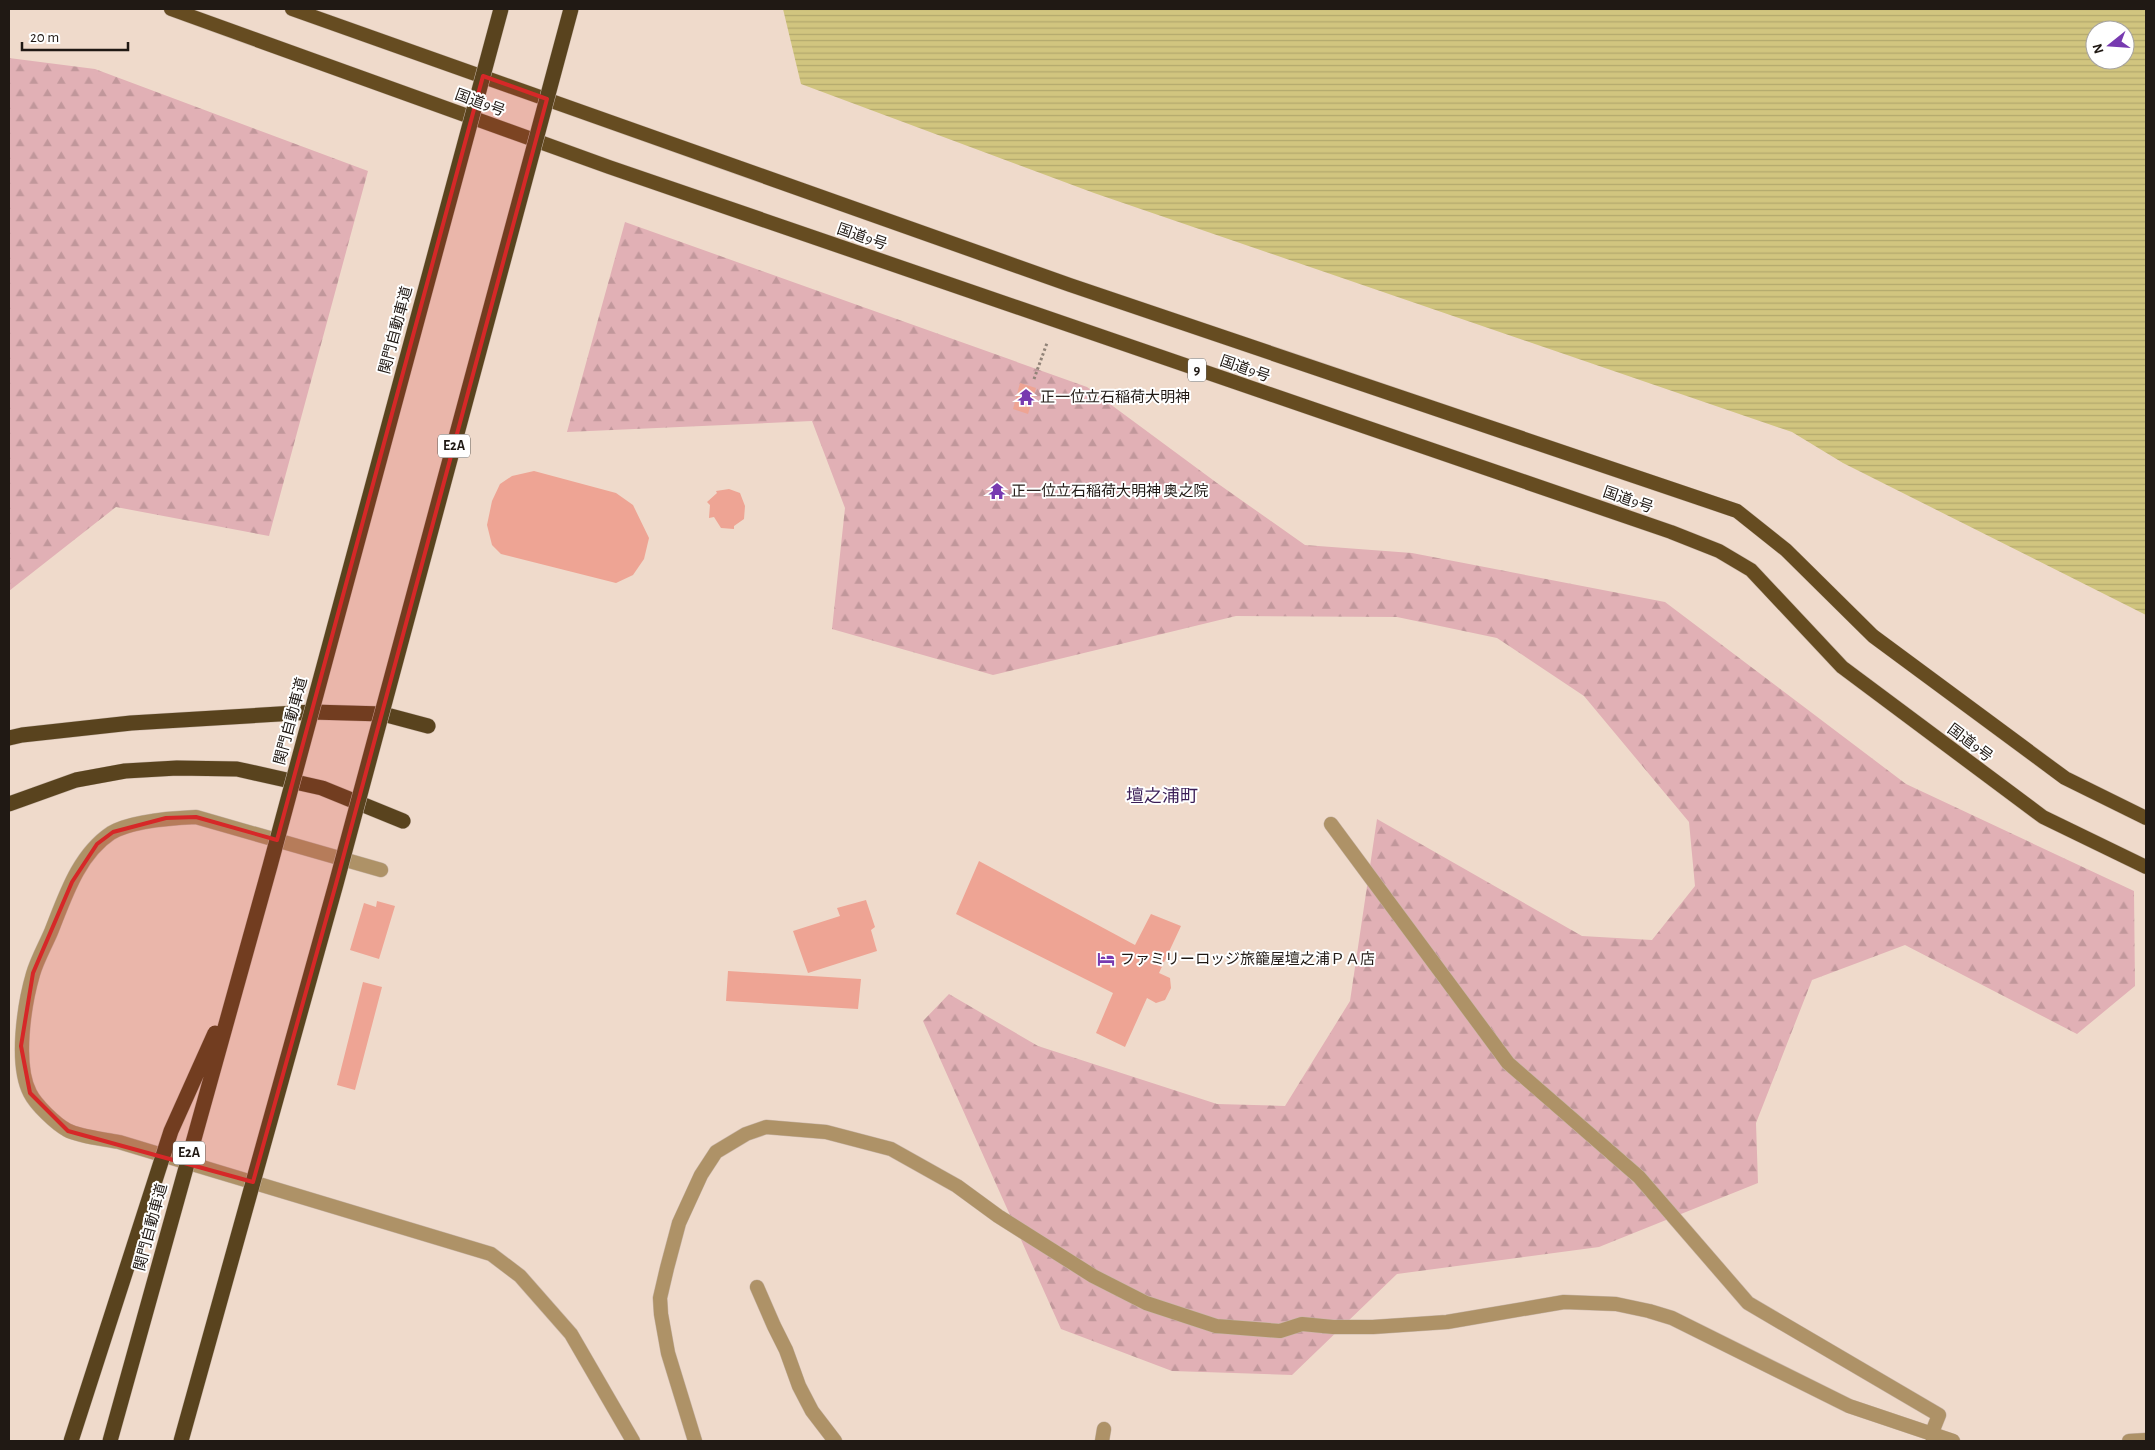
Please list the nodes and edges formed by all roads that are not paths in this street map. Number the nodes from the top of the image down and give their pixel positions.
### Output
1 (171, 9) edge
2 (292, 9) edge
3 (501, 9) edge
4 (571, 9) edge
5 (428, 726) dead end
6 (9, 738) edge
7 (9, 804) edge
8 (2146, 818) edge
9 (403, 821) dead end
10 (1331, 824) dead end
11 (2146, 867) edge
12 (381, 870) dead end
13 (236, 985) junction
14 (757, 1287) dead end
15 (1931, 1435) junction
16 (2146, 1440) edge
17 (71, 1441) edge
18 (110, 1441) edge
19 (181, 1441) edge
20 (633, 1441) edge
21 (695, 1441) edge
22 (835, 1441) edge
23 (1953, 1441) edge
24 (2129, 1441) edge

1 - 11 highway, 国道9号 / 9
2 - 8 highway, 国道9号
3 - 13 highway, 関門自動車道 / E2A, bridge
4 - 19 highway, E2A, bridge
5 - 6 highway
7 - 9 highway
10 - 15 street
12 - 20 street
13 - 17 highway, bridge
13 - 18 highway, 関門自動車道 / E2A, bridge
14 - 22 street
15 - 21 street
15 - 23 street
16 - 24 street

